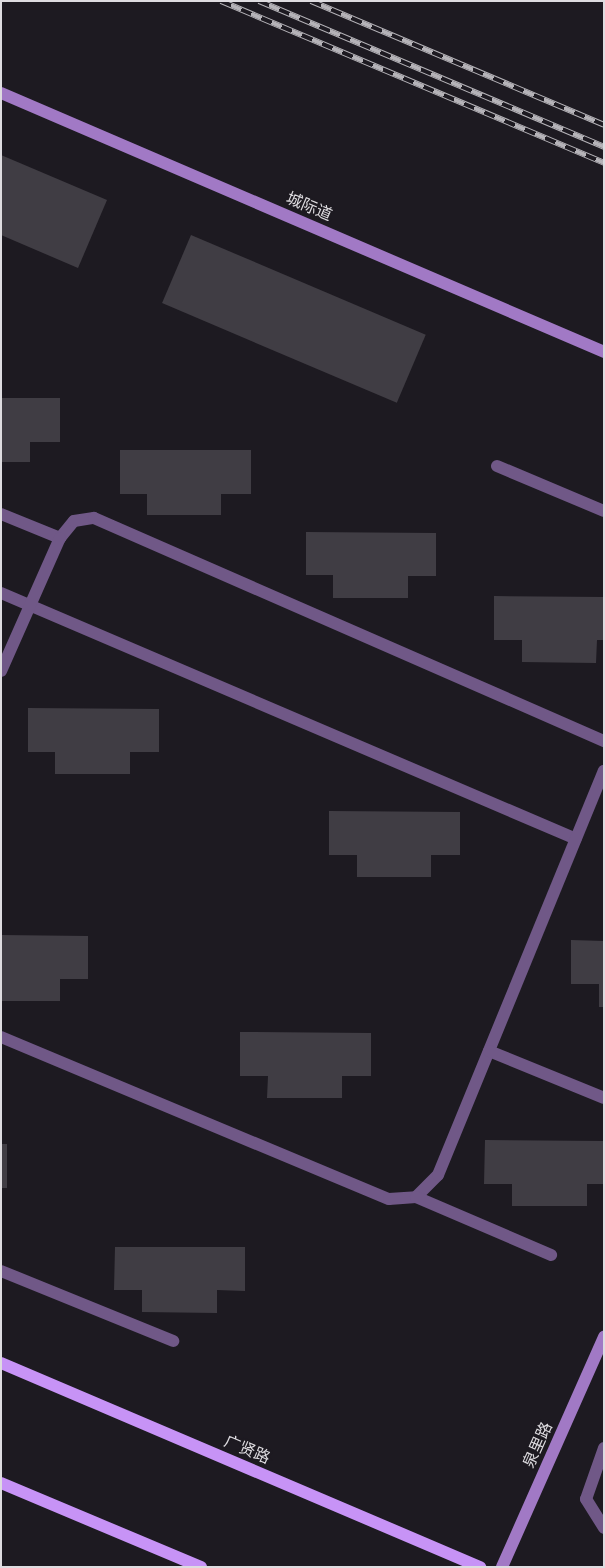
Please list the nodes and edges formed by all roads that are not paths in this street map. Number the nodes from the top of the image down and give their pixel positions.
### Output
1 (1, 93) edge
2 (604, 352) edge
3 (497, 466) dead end
4 (604, 511) edge
5 (1, 514) edge
6 (60, 538) junction
7 (1, 593) edge
8 (28, 604) junction
9 (1, 671) edge
10 (604, 741) edge
11 (604, 771) edge
12 (576, 839) junction
13 (1, 1036) edge
14 (489, 1051) junction
15 (604, 1098) edge
16 (416, 1197) junction
17 (551, 1255) dead end
18 (1, 1271) edge
19 (604, 1337) edge
20 (173, 1341) dead end
21 (1, 1363) edge
22 (604, 1448) edge
23 (1, 1483) edge
24 (604, 1528) edge
25 (201, 1567) edge
26 (480, 1567) edge
27 (502, 1567) edge

1 - 2 street, 城际道
3 - 4 street
5 - 6 street
6 - 8 street
6 - 10 street
7 - 8 street
8 - 9 street
8 - 12 street
11 - 12 street
12 - 14 street
13 - 16 street
14 - 15 street
14 - 16 street
16 - 17 street
18 - 20 street
19 - 27 street, 泉里路
21 - 26 main road, 广贤路
22 - 24 street
23 - 25 main road

